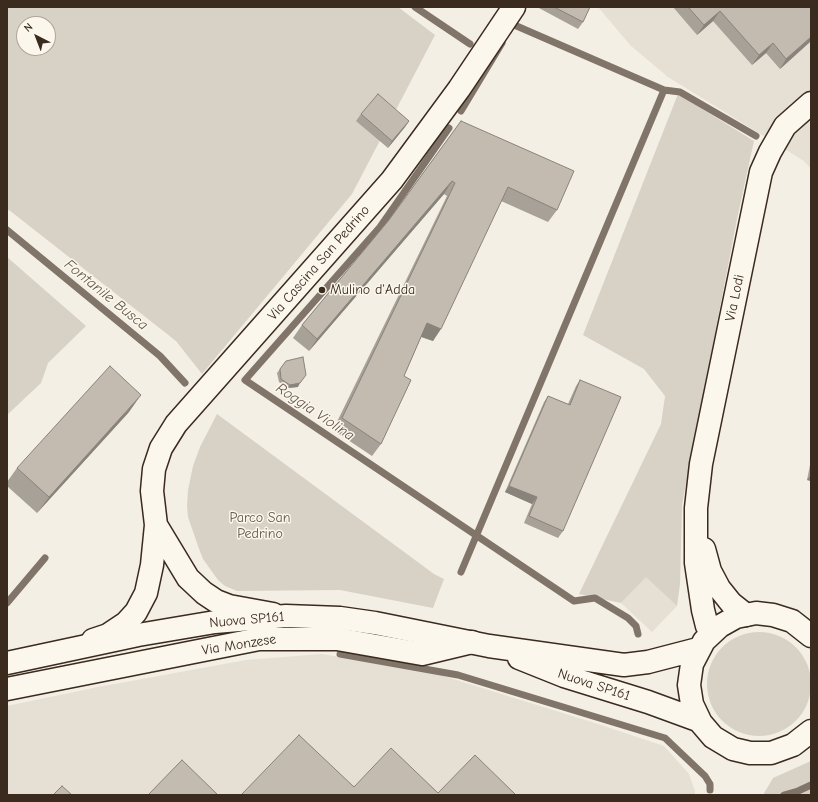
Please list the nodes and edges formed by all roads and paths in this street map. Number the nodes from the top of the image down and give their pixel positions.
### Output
1 (514, 7) edge
2 (811, 103) edge
3 (696, 508) junction
4 (156, 525) junction
5 (746, 615) junction
6 (286, 616) junction
7 (811, 636) edge
8 (705, 641) junction
9 (480, 644) junction
10 (50, 654) junction
11 (7, 663) edge
12 (7, 689) edge
13 (700, 721) junction
14 (811, 731) edge

1 - 4 street, Via Cascina San Pedrino
2 - 3 street, Via Lodi
3 - 5 street, Via Lodi
3 - 8 street, Via Lodi
4 - 6 street, Via Cascina San Pedrino
4 - 10 street, Via Cascina San Pedrino
5 - 7 street, Nuova SP161
5 - 8 street, Nuova SP161
6 - 9 street, Nuova SP161
6 - 10 street, Nuova SP161
8 - 9 street, Nuova SP161
8 - 13 street, Nuova SP161
9 - 12 street, Via Monzese
9 - 13 street, Nuova SP161
10 - 11 street, Nuova SP161
13 - 14 street, Nuova SP161

